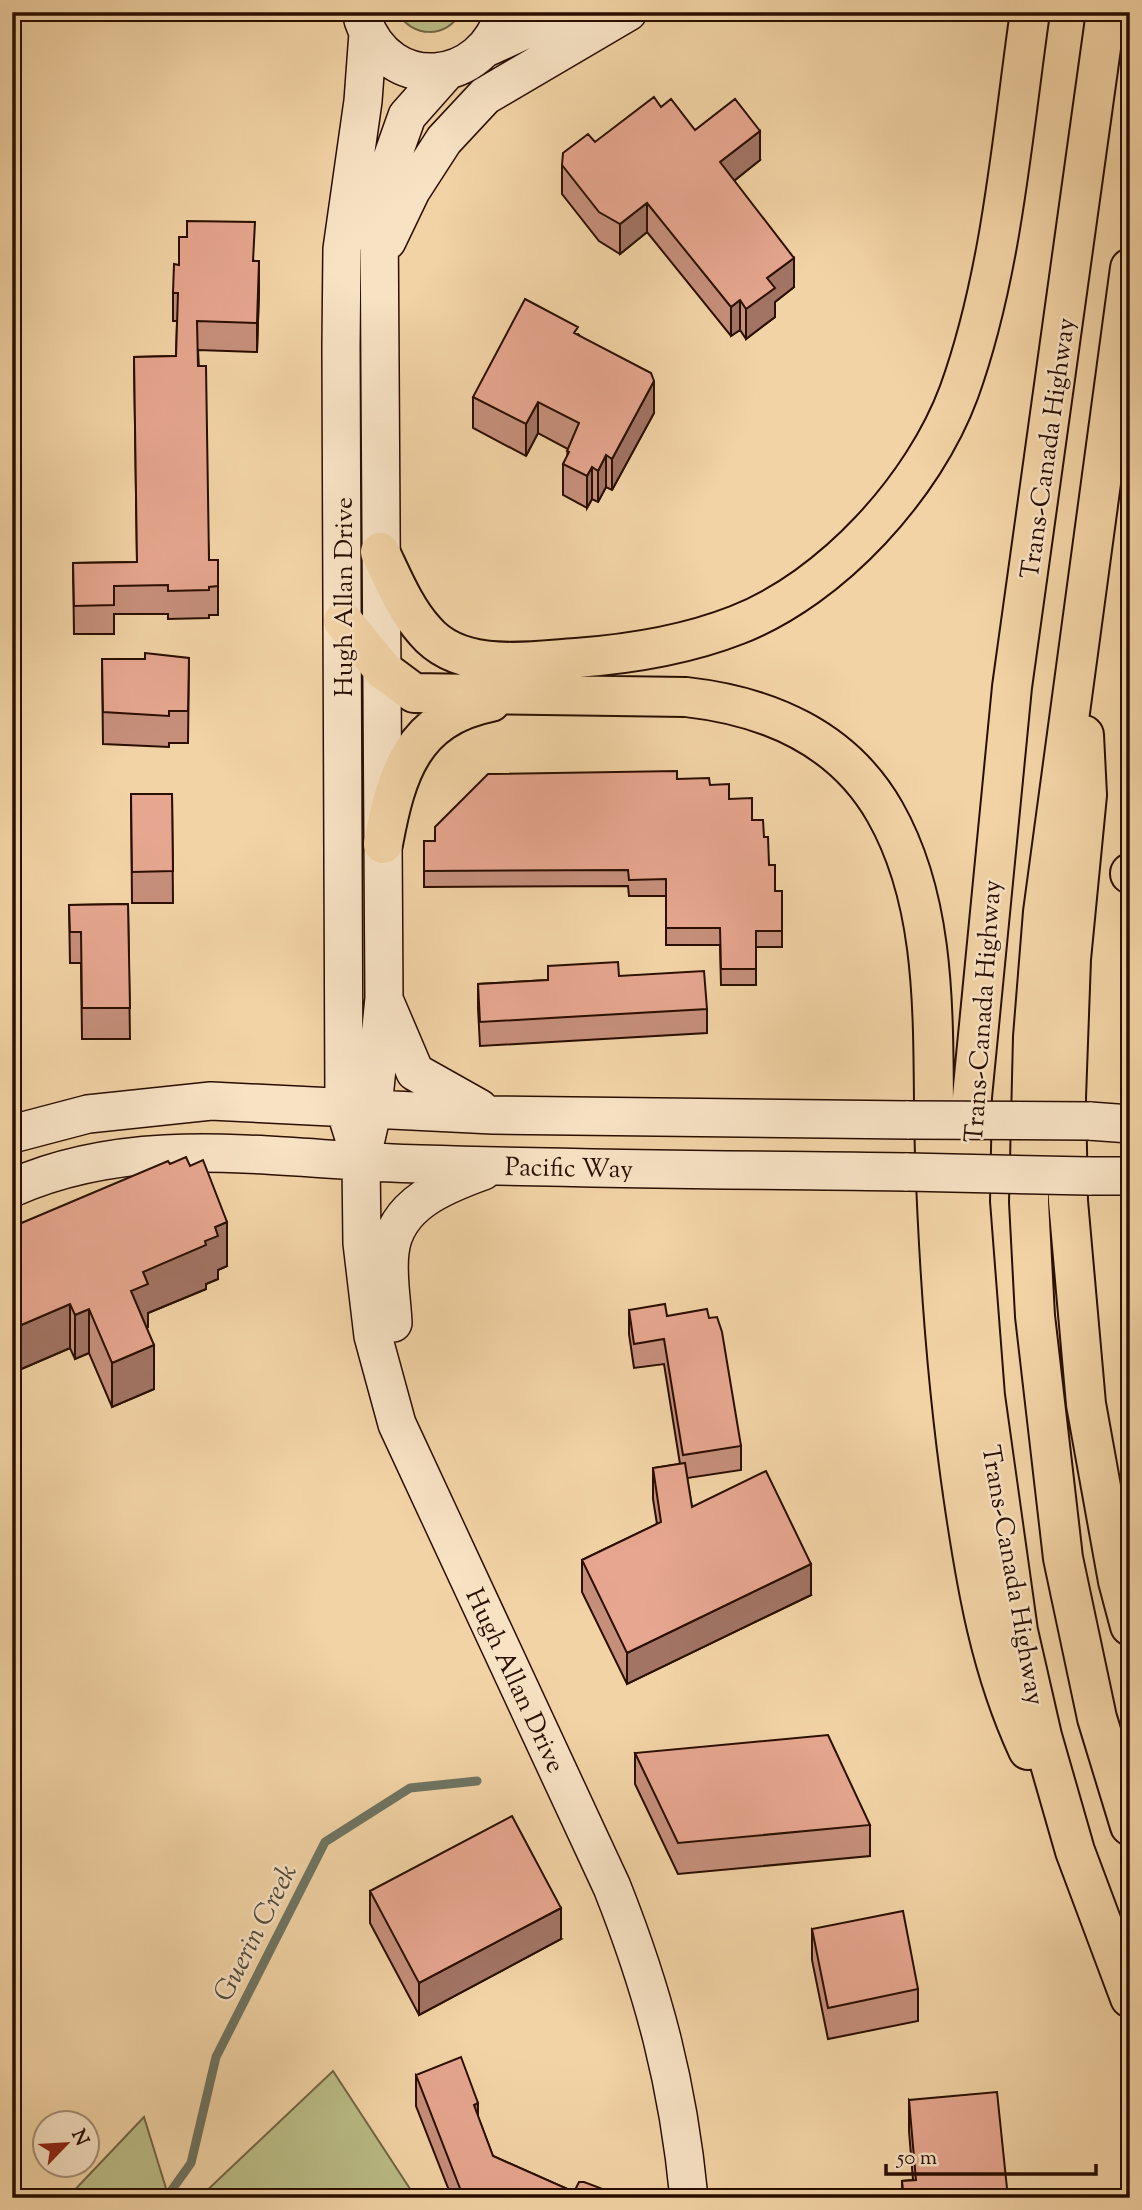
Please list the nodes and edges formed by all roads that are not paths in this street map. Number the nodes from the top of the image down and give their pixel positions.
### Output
1 (504, 12) edge
2 (564, 12) edge
3 (628, 12) edge
4 (1030, 12) edge
5 (1106, 12) edge
6 (364, 22) edge
7 (488, 47) junction
8 (446, 72) junction
9 (379, 257) junction
10 (1130, 268) edge
11 (380, 552) junction
12 (343, 621) junction
13 (1079, 634) junction
14 (383, 670) junction
15 (520, 696) junction
16 (383, 844) junction
17 (384, 998) junction
18 (358, 1107) junction
19 (493, 1115) junction
20 (1130, 1124) edge
21 (12, 1134) edge
22 (361, 1161) junction
23 (497, 1166) junction
24 (1130, 1176) edge
25 (12, 1188) edge
26 (397, 1424) junction
27 (1130, 1626) edge
28 (1130, 1826) edge
29 (1075, 1851) junction
30 (1130, 1998) edge
31 (689, 2198) edge

1 - 7 main road
2 - 7 main road
3 - 9 main road
4 - 11 highway
5 - 29 highway, Trans-Canada Highway
6 - 8 main road
6 - 12 main road, Hugh Allan Drive
7 - 8 main road
8 - 9 main road, Hugh Allan Drive
9 - 11 main road, Hugh Allan Drive
10 - 13 highway, Trans-Canada Highway
11 - 14 main road, Hugh Allan Drive
12 - 14 highway
12 - 18 main road, Hugh Allan Drive
13 - 27 highway
13 - 28 highway, Trans-Canada Highway
14 - 15 highway
14 - 16 main road, Hugh Allan Drive
15 - 16 highway
15 - 29 highway
16 - 17 main road, Hugh Allan Drive
17 - 18 main road, Hugh Allan Drive
17 - 19 main road
18 - 19 main road, Pacific Way
18 - 21 main road, Pacific Way
18 - 22 main road, Hugh Allan Drive
19 - 20 main road, Pacific Way, bridge
22 - 23 main road, Pacific Way
22 - 25 main road, Pacific Way
22 - 26 main road, Hugh Allan Drive
23 - 24 main road, Pacific Way, bridge
23 - 26 main road
26 - 31 main road, Hugh Allan Drive
29 - 30 highway, Trans-Canada Highway

